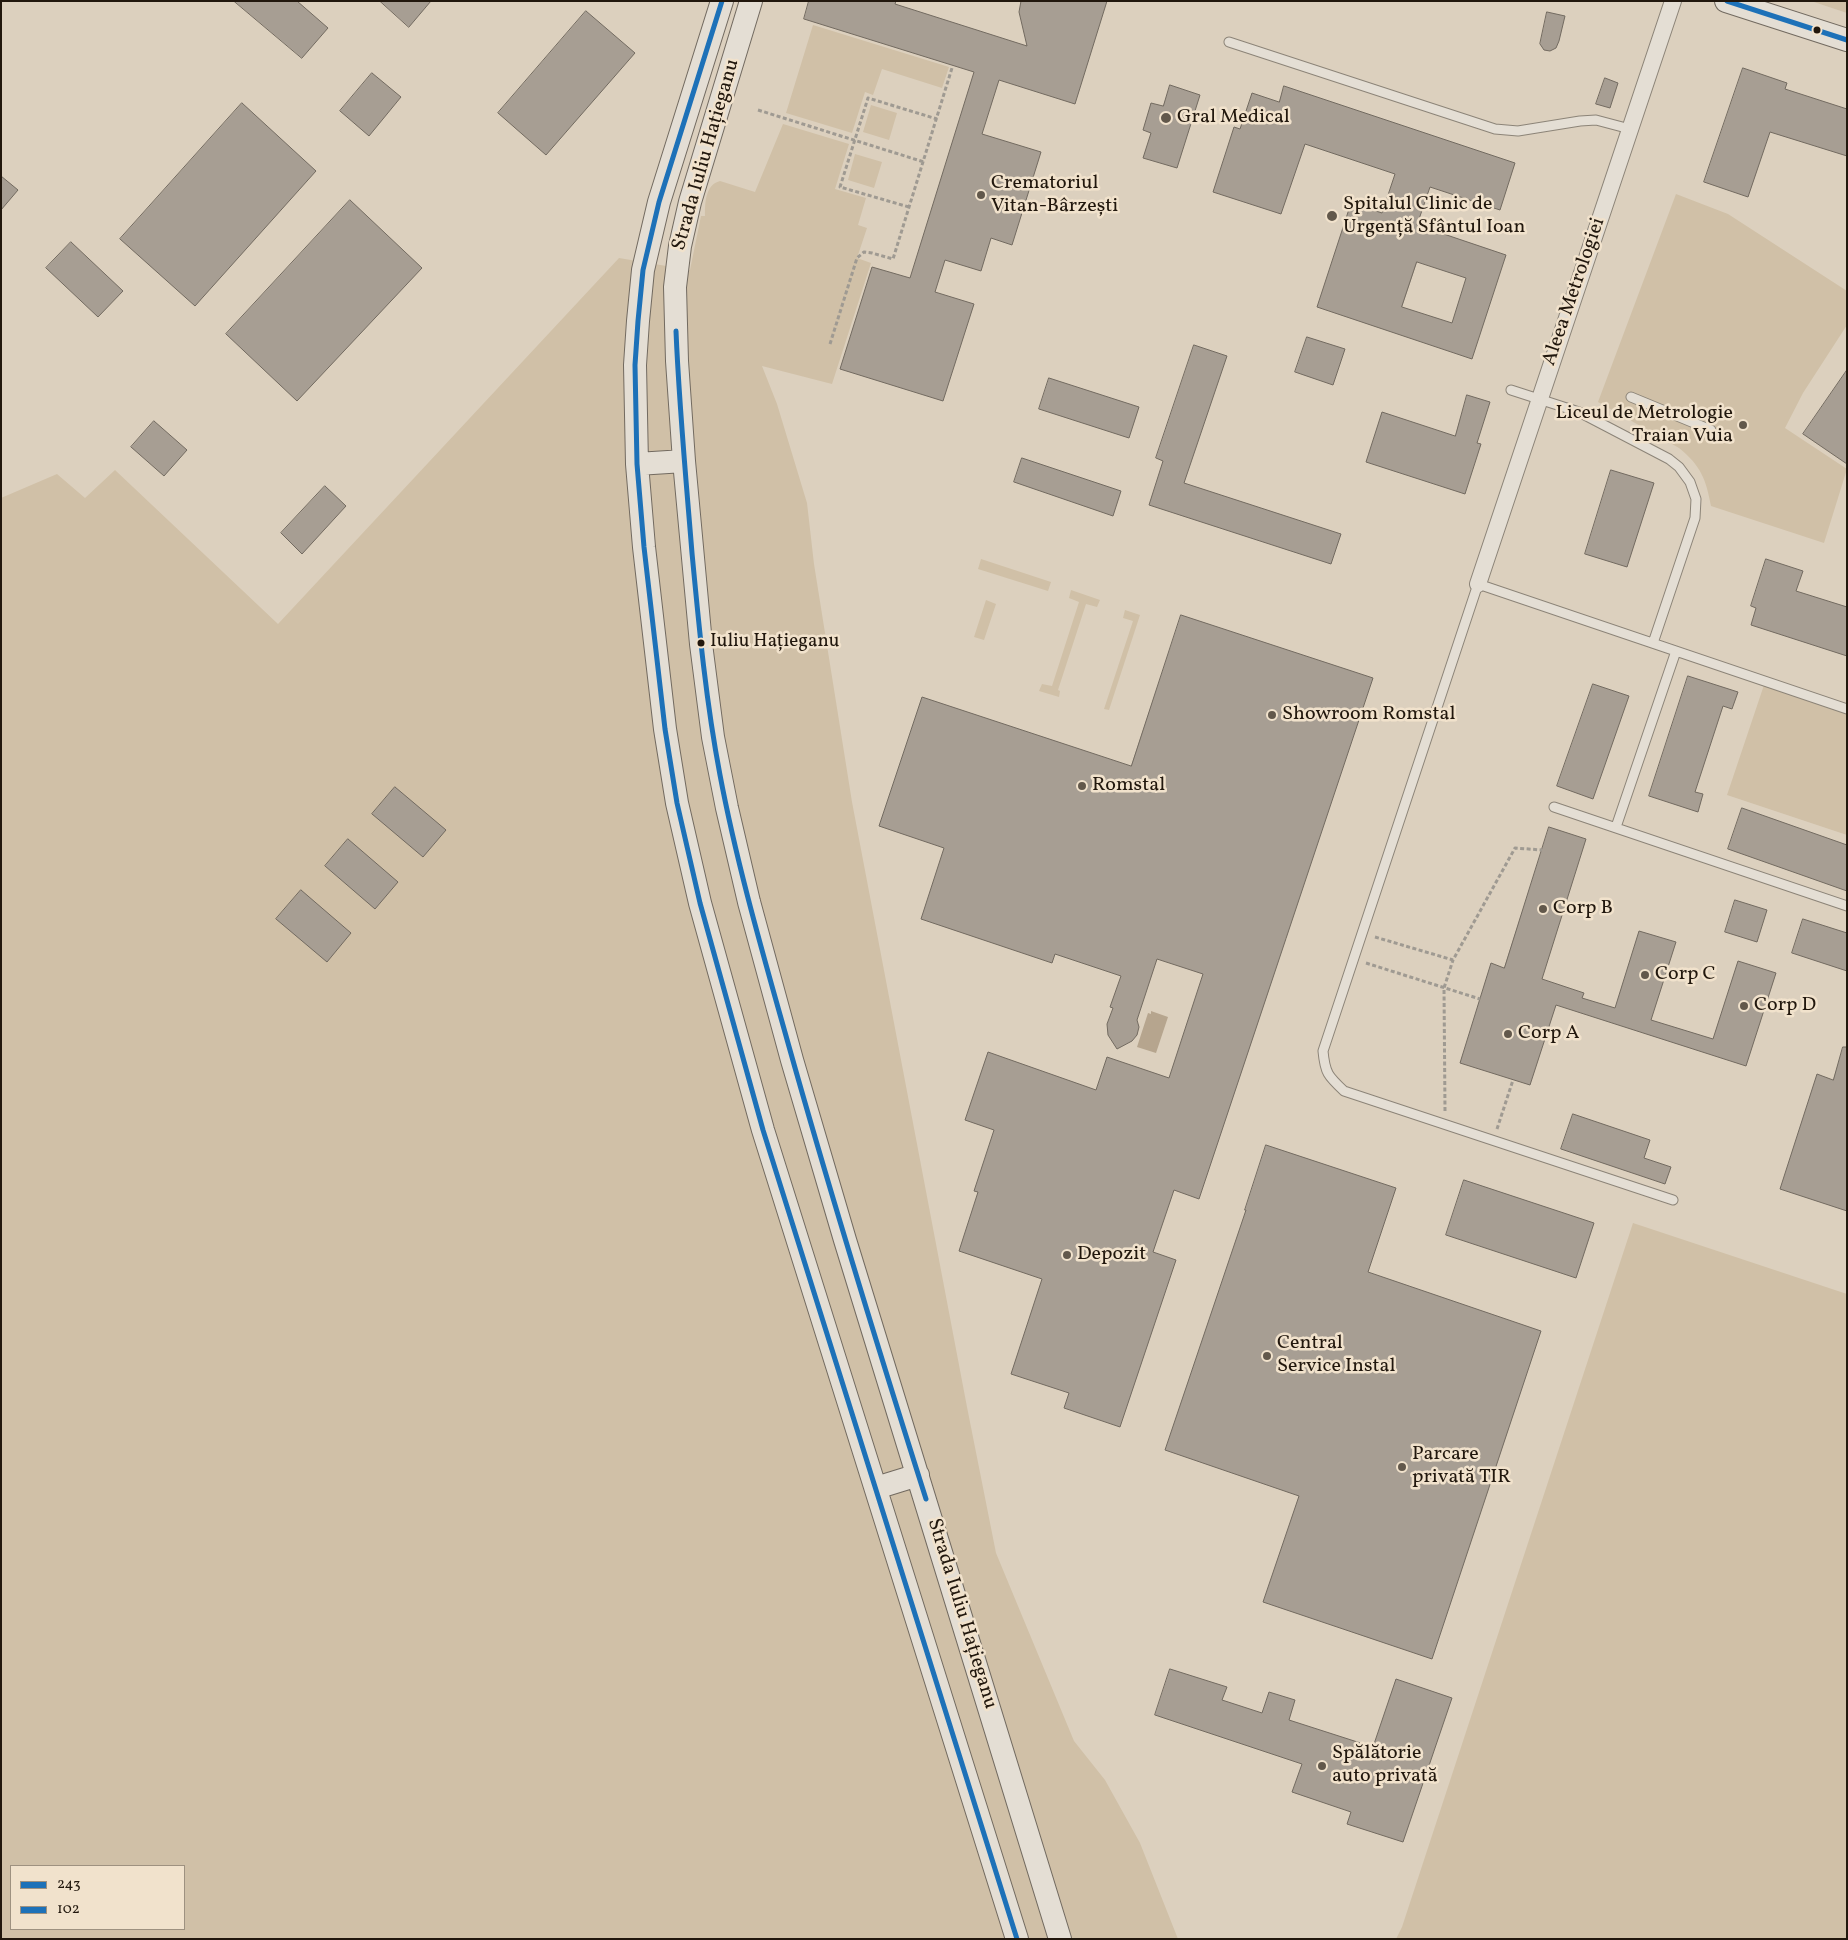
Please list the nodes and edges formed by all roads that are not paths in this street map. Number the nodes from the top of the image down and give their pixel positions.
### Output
1 (722, 1) edge
2 (751, 1) edge
3 (1673, 1) edge
4 (1726, 1) edge
5 (1847, 40) edge
6 (1228, 42) dead end
7 (1630, 129) junction
8 (1511, 390) dead end
9 (1630, 397) dead end
10 (1539, 399) junction
11 (1711, 430) dead end
12 (684, 461) junction
13 (637, 464) junction
14 (1478, 584) junction
15 (1653, 643) junction
16 (1676, 650) junction
17 (1847, 708) edge
18 (1554, 807) dead end
19 (1616, 827) junction
20 (1847, 906) edge
21 (1673, 1200) dead end
22 (918, 1475) junction
23 (876, 1488) junction
24 (1017, 1939) edge
25 (1060, 1939) edge

1 - 13 main road, Strada Iuliu Hațieganu
2 - 12 main road, Strada Iuliu Hațieganu
3 - 7 street, Aleea Metrologiei
4 - 5 main road
6 - 7 lane
7 - 10 street, Aleea Metrologiei
8 - 10 lane
9 - 11 lane
10 - 14 street, Aleea Metrologiei
10 - 15 lane
12 - 13 main road
12 - 22 main road, Strada Iuliu Hațieganu
13 - 23 main road, Strada Iuliu Hațieganu
14 - 15 lane
14 - 21 lane
15 - 16 lane
16 - 17 lane
16 - 19 lane
18 - 19 lane
19 - 20 lane
22 - 23 main road
22 - 25 main road, Strada Iuliu Hațieganu
23 - 24 main road, Strada Iuliu Hațieganu

